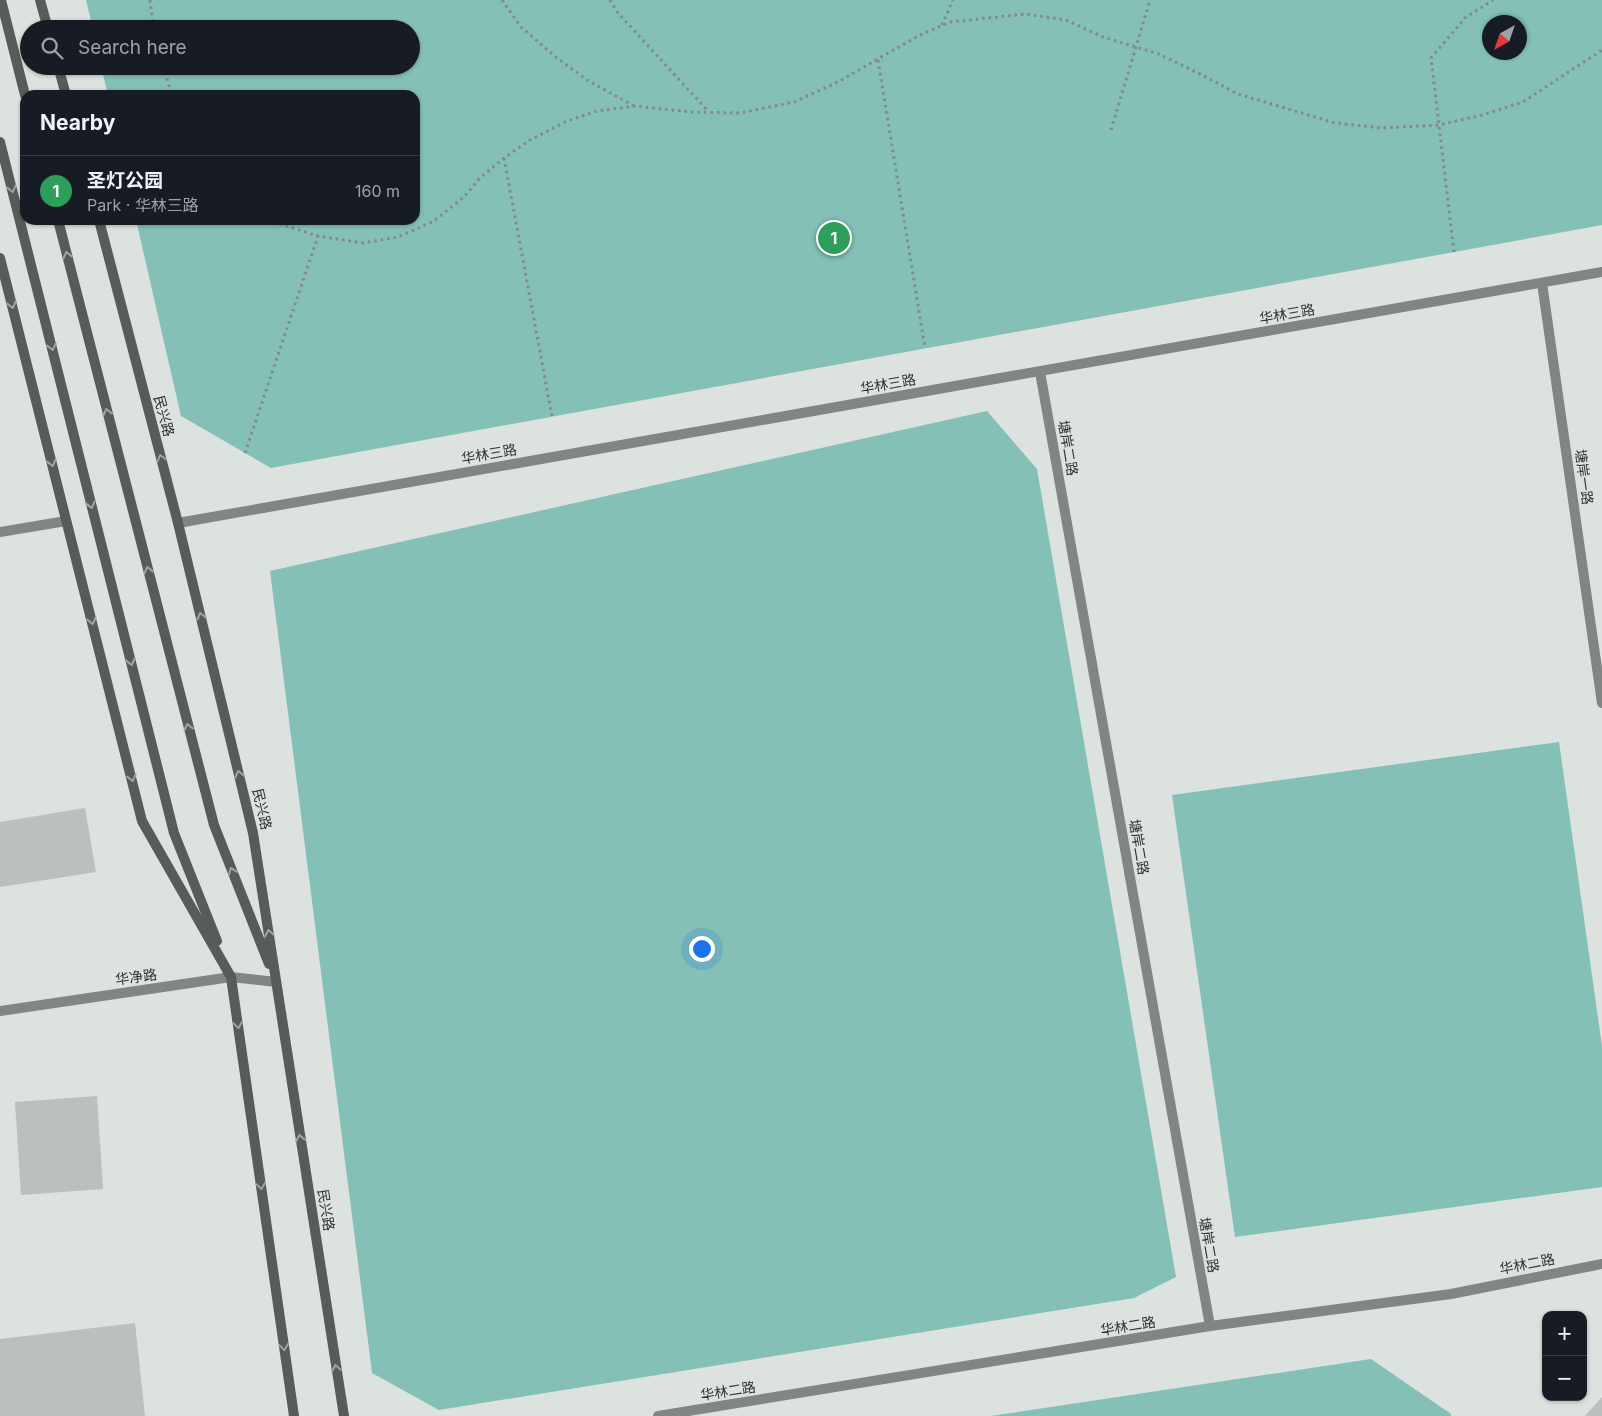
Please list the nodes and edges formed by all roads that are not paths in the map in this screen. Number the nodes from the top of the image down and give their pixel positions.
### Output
1 (1, 0) edge
2 (40, 0) edge
3 (46, 20) edge
4 (20, 72) edge
5 (21, 75) edge
6 (60, 75) edge
7 (25, 90) edge
8 (65, 90) edge
9 (0, 142) edge
10 (20, 221) edge
11 (21, 225) edge
12 (59, 225) edge
13 (100, 225) edge
14 (0, 258) edge
15 (1602, 272) edge
16 (1542, 283) junction
17 (1040, 372) junction
18 (66, 521) junction
19 (178, 523) junction
20 (0, 532) edge
21 (1602, 703) edge
22 (232, 977) junction
23 (276, 982) junction
24 (0, 1011) edge
25 (1602, 1264) edge
26 (1210, 1326) junction
27 (294, 1416) edge
28 (344, 1416) edge
29 (658, 1416) edge

1 - 4 main road
2 - 3 main road
5 - 7 main road
6 - 8 main road
9 -> 10 main road
11 -> 22 main road
23 -> 12 main road
19 -> 13 main road, 民兴路
14 -> 18 main road
15 - 16 street, 华林三路
16 - 17 street, 华林三路
16 - 21 street, 塘岸一路
17 - 19 street, 华林三路
17 - 26 street, 塘岸二路
18 - 20 street
18 -> 22 main road
23 -> 19 main road, 民兴路
22 - 23 street, 华净路
22 - 24 street, 华净路
22 -> 27 main road
28 -> 23 main road, 民兴路
25 - 26 street, 华林二路
26 - 29 street, 华林二路

